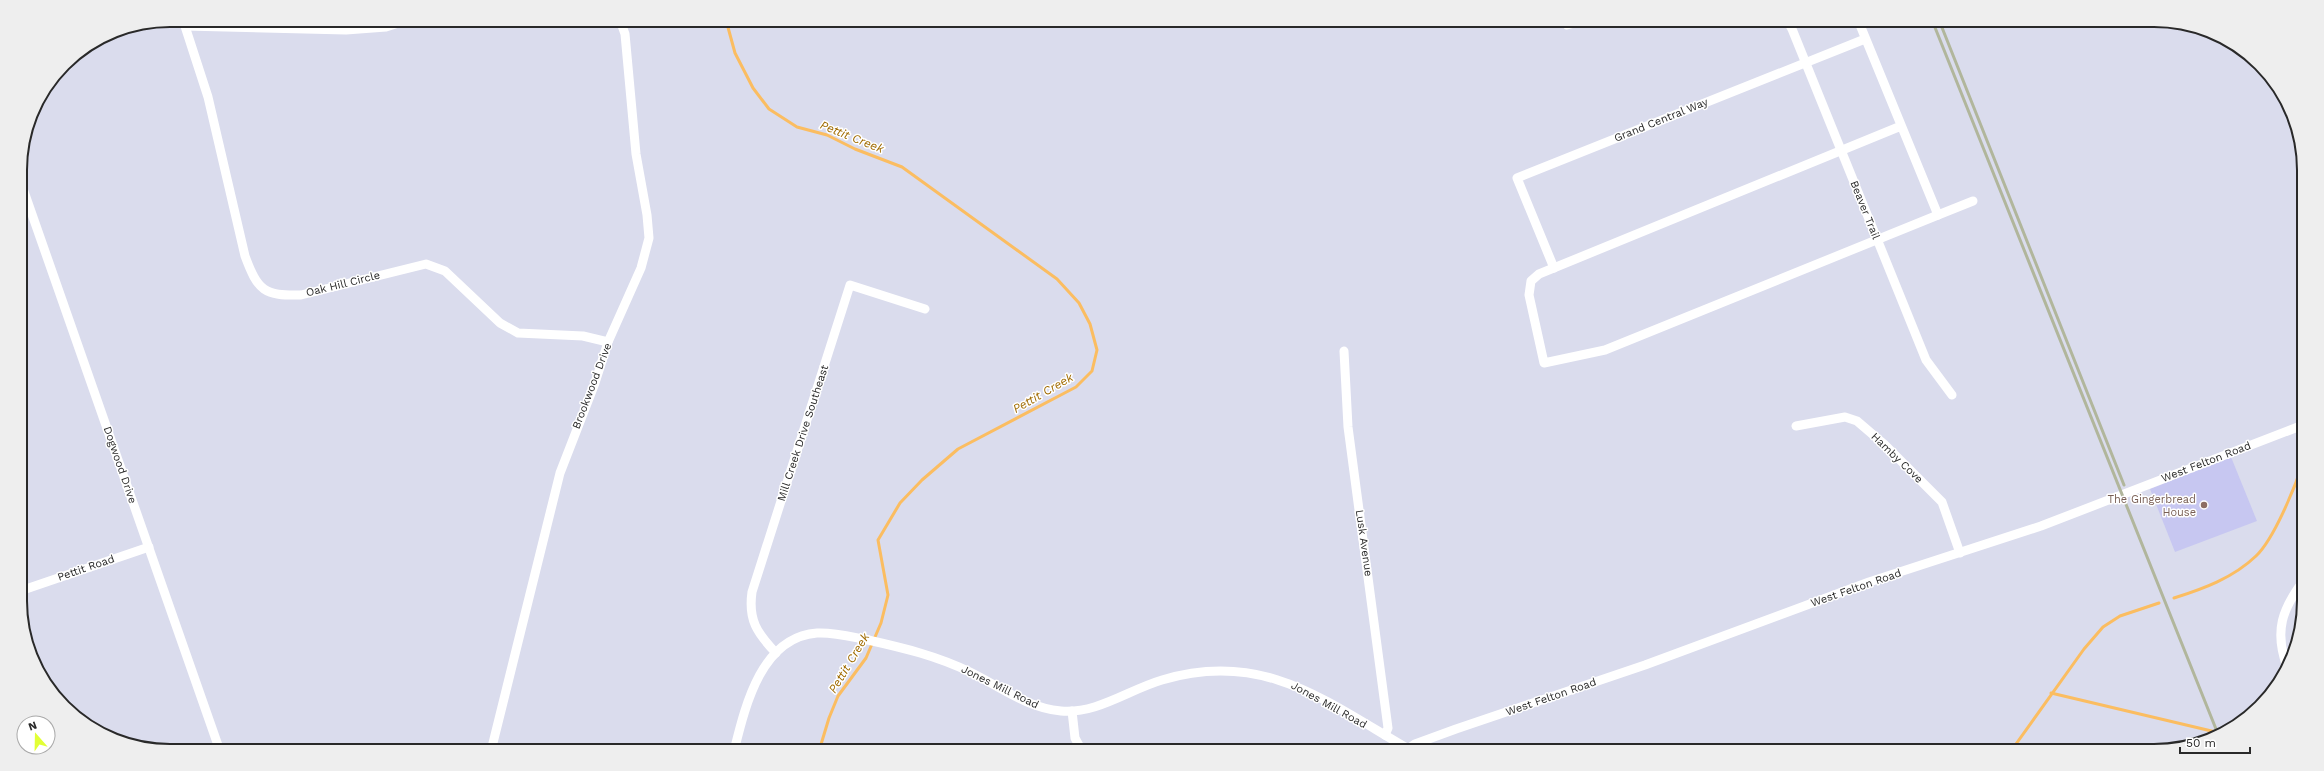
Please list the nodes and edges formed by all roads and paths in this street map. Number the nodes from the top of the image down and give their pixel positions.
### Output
1 (185, 27) edge
2 (277, 27) edge
3 (376, 27) edge
4 (622, 27) edge
5 (1790, 27) edge
6 (1861, 27) edge
7 (1865, 39) junction
8 (1806, 62) junction
9 (1901, 126) junction
10 (1840, 151) junction
11 (27, 200) edge
12 (1974, 201) dead end
13 (1938, 215) junction
14 (1877, 241) junction
15 (1554, 268) junction
16 (925, 309) dead end
17 (608, 342) junction
18 (1344, 351) dead end
19 (1952, 395) dead end
20 (1796, 426) dead end
21 (2297, 428) edge
22 (149, 547) junction
23 (1960, 553) junction
24 (27, 589) edge
25 (2297, 590) edge
26 (776, 653) junction
27 (2284, 659) edge
28 (1072, 711) junction
29 (1385, 735) junction
30 (218, 744) edge
31 (493, 744) edge
32 (736, 744) edge
33 (1078, 744) edge
34 (1400, 744) edge
35 (1415, 744) edge

1 - 17 street, Oak Hill Circle
2 - 3 street
4 - 17 street, Brookwood Drive
5 - 8 street, Beaver Trail
6 - 7 street
7 - 8 street, Grand Central Way
7 - 9 street
8 - 10 street, Beaver Trail
8 - 15 street, Grand Central Way
9 - 10 street
9 - 13 street
10 - 14 street, Beaver Trail
10 - 15 street
11 - 22 street, Dogwood Drive
12 - 13 street
13 - 14 street
14 - 15 street
14 - 19 street, Beaver Trail
16 - 26 street, Mill Creek Drive Southeast
17 - 31 street, Brookwood Drive
18 - 29 street, Lusk Avenue
20 - 23 street, Hamby Cove
21 - 23 street, West Felton Road
22 - 24 street, Pettit Road
22 - 30 street, Dogwood Drive
23 - 35 street, West Felton Road
25 - 27 street
26 - 28 street, Jones Mill Road
26 - 32 street, Jones Mill Road
28 - 29 street, Jones Mill Road
28 - 33 street
29 - 34 street, Jones Mill Road

